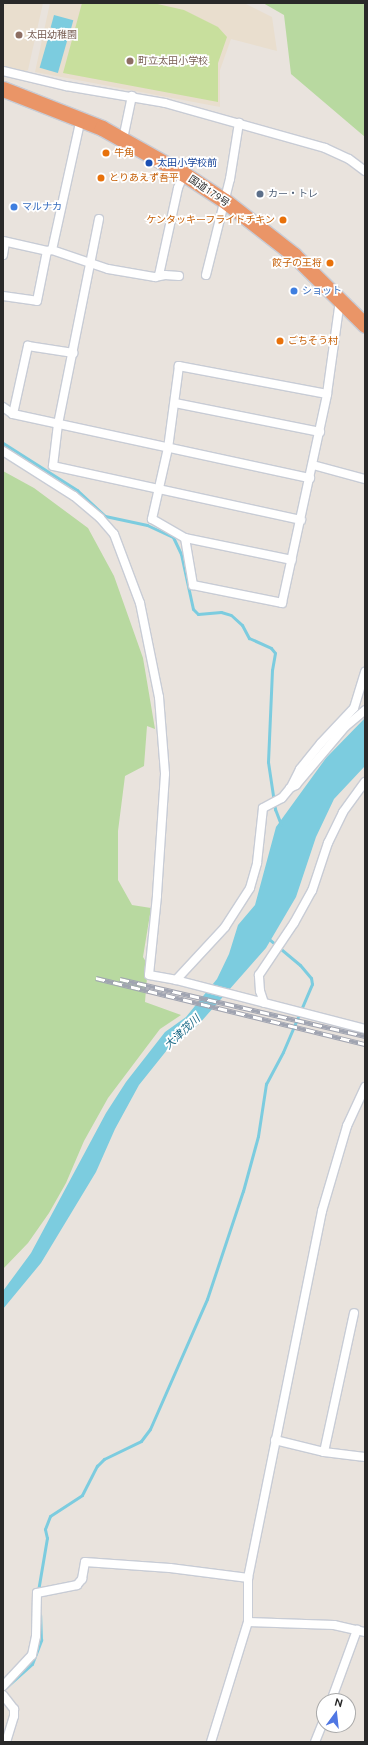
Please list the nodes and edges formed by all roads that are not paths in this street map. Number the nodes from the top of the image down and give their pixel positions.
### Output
1 (3, 71) edge
2 (3, 89) edge
3 (132, 96) junction
4 (81, 118) junction
5 (239, 123) junction
6 (123, 139) junction
7 (365, 171) edge
8 (184, 174) junction
9 (225, 201) junction
10 (99, 219) dead end
11 (4, 241) edge
12 (50, 251) junction
13 (3, 255) edge
14 (90, 264) junction
15 (159, 275) junction
16 (179, 276) dead end
17 (206, 276) dead end
18 (3, 296) edge
19 (340, 300) junction
20 (365, 326) edge
21 (73, 353) junction
22 (328, 394) junction
23 (175, 403) junction
24 (3, 407) edge
25 (13, 414) junction
26 (58, 424) junction
27 (320, 432) junction
28 (168, 448) junction
29 (3, 451) edge
30 (313, 465) junction
31 (54, 466) junction
32 (44, 475) junction
33 (310, 478) junction
34 (365, 479) edge
35 (160, 489) junction
36 (301, 520) junction
37 (185, 538) junction
38 (292, 560) junction
39 (365, 672) edge
40 (365, 710) edge
41 (365, 782) edge
42 (290, 788) junction
43 (176, 980) junction
44 (264, 1003) junction
45 (365, 1029) edge
46 (365, 1087) edge
47 (354, 1313) dead end
48 (275, 1440) junction
49 (324, 1452) junction
50 (365, 1457) edge
51 (248, 1578) junction
52 (248, 1622) junction
53 (361, 1631) edge
54 (3, 1686) edge
55 (334, 1693) edge
56 (4, 1695) edge
57 (6, 1742) edge
58 (211, 1742) edge

1 - 3 street
2 - 4 highway, 国道179号
3 - 5 street
3 - 6 street
4 - 6 highway, 国道179号
4 - 12 street
5 - 7 street
5 - 9 street
6 - 8 highway, 国道179号
8 - 9 highway, 国道179号
8 - 15 street
9 - 17 street
9 - 19 highway, 国道179号
10 - 14 street
11 - 12 street
11 - 13 street
12 - 14 street
12 - 18 street
14 - 15 street
14 - 21 street
15 - 16 street
19 - 20 highway, 国道179号
19 - 22 street
21 - 25 street
21 - 26 street
22 - 23 street
22 - 27 street
23 - 27 street
23 - 28 street
24 - 25 street
25 - 26 street
26 - 28 street
26 - 31 street
27 - 30 street
28 - 33 street
28 - 35 street
29 - 32 street
30 - 33 street
30 - 34 street
31 - 32 street
31 - 35 street
32 - 43 street
33 - 36 street
35 - 36 street
35 - 37 street
36 - 38 street
37 - 38 street
37 - 38 street
39 - 42 street
40 - 42 street
41 - 44 street
42 - 43 street
43 - 44 street
44 - 45 street
46 - 48 street
47 - 49 street
48 - 49 street
48 - 51 street
49 - 50 street
51 - 52 street
51 - 54 street
52 - 53 street
52 - 58 street
53 - 55 street
56 - 57 street

